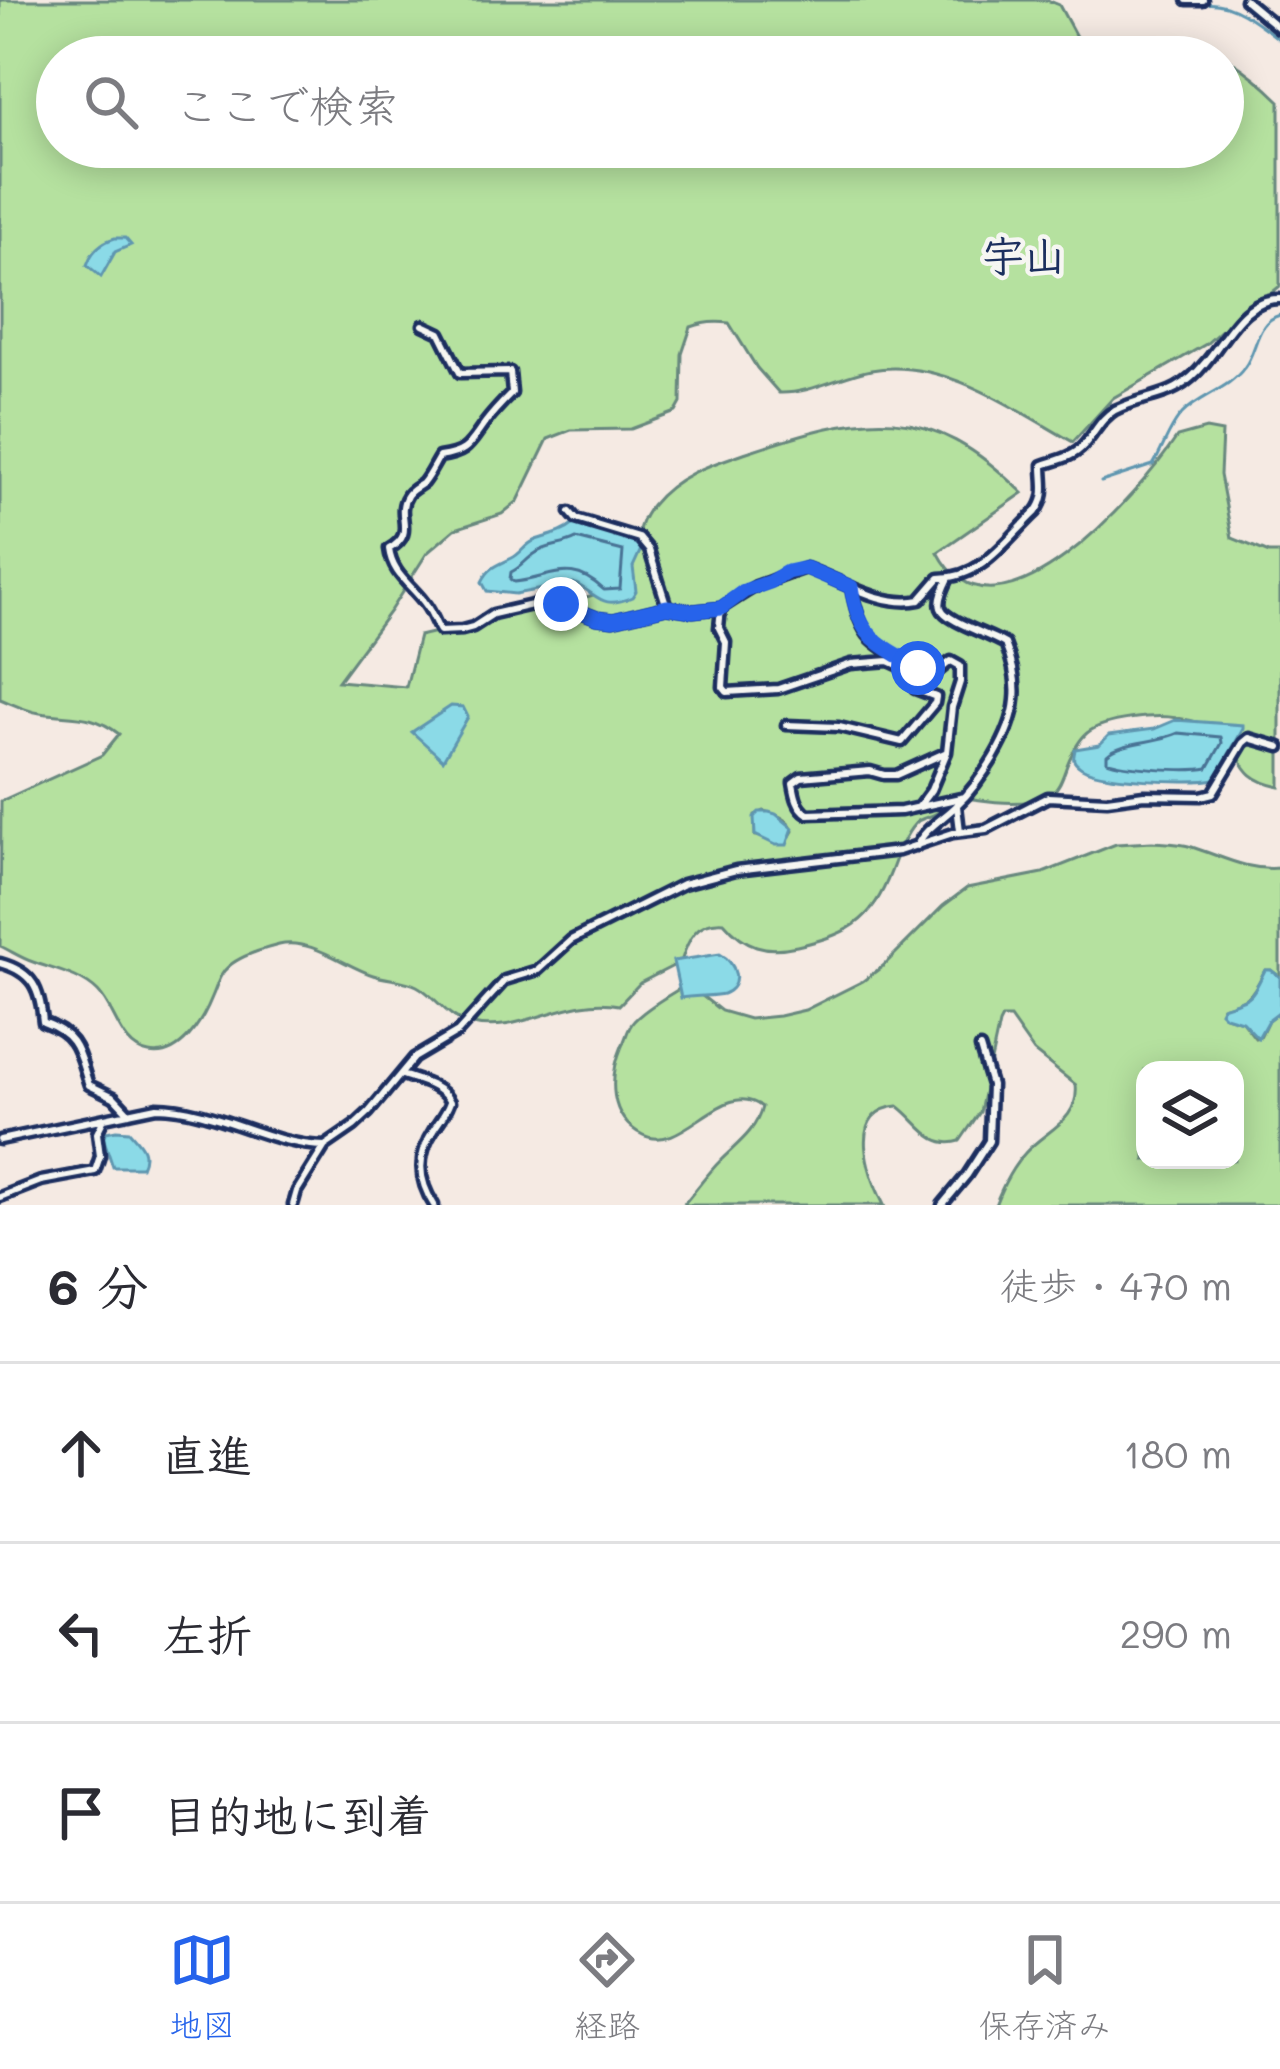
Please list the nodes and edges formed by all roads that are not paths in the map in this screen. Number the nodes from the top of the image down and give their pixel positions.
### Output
1 (1187, 0) edge
2 (1203, 0) edge
3 (1245, 0) edge
4 (1280, 29) edge
5 (1280, 299) edge
6 (423, 326) dead end
7 (570, 512) dead end
8 (949, 578) junction
9 (851, 587) junction
10 (667, 607) junction
11 (721, 608) junction
12 (786, 725) dead end
13 (1280, 747) edge
14 (947, 752) junction
15 (965, 797) junction
16 (957, 806) junction
17 (918, 808) junction
18 (960, 831) junction
19 (916, 847) junction
20 (0, 963) edge
21 (980, 1048) dead end
22 (401, 1075) junction
23 (129, 1113) junction
24 (104, 1119) junction
25 (0, 1141) edge
26 (325, 1146) junction
27 (0, 1197) edge
28 (293, 1205) edge
29 (434, 1205) edge
30 (942, 1205) edge

1 - 2 street
3 - 4 street
5 - 8 street
6 - 10 street
7 - 10 street
8 - 9 street
8 - 15 street
9 - 11 street
9 - 14 street
10 - 11 street
11 - 12 street
13 - 18 street
14 - 17 street
14 - 17 street
15 - 16 street
15 - 17 street
16 - 18 street
16 - 19 street
18 - 19 street
19 - 22 street
20 - 23 street
21 - 30 street
22 - 26 street
22 - 29 street
23 - 24 street
23 - 26 street
24 - 25 street
24 - 27 street
26 - 28 street

